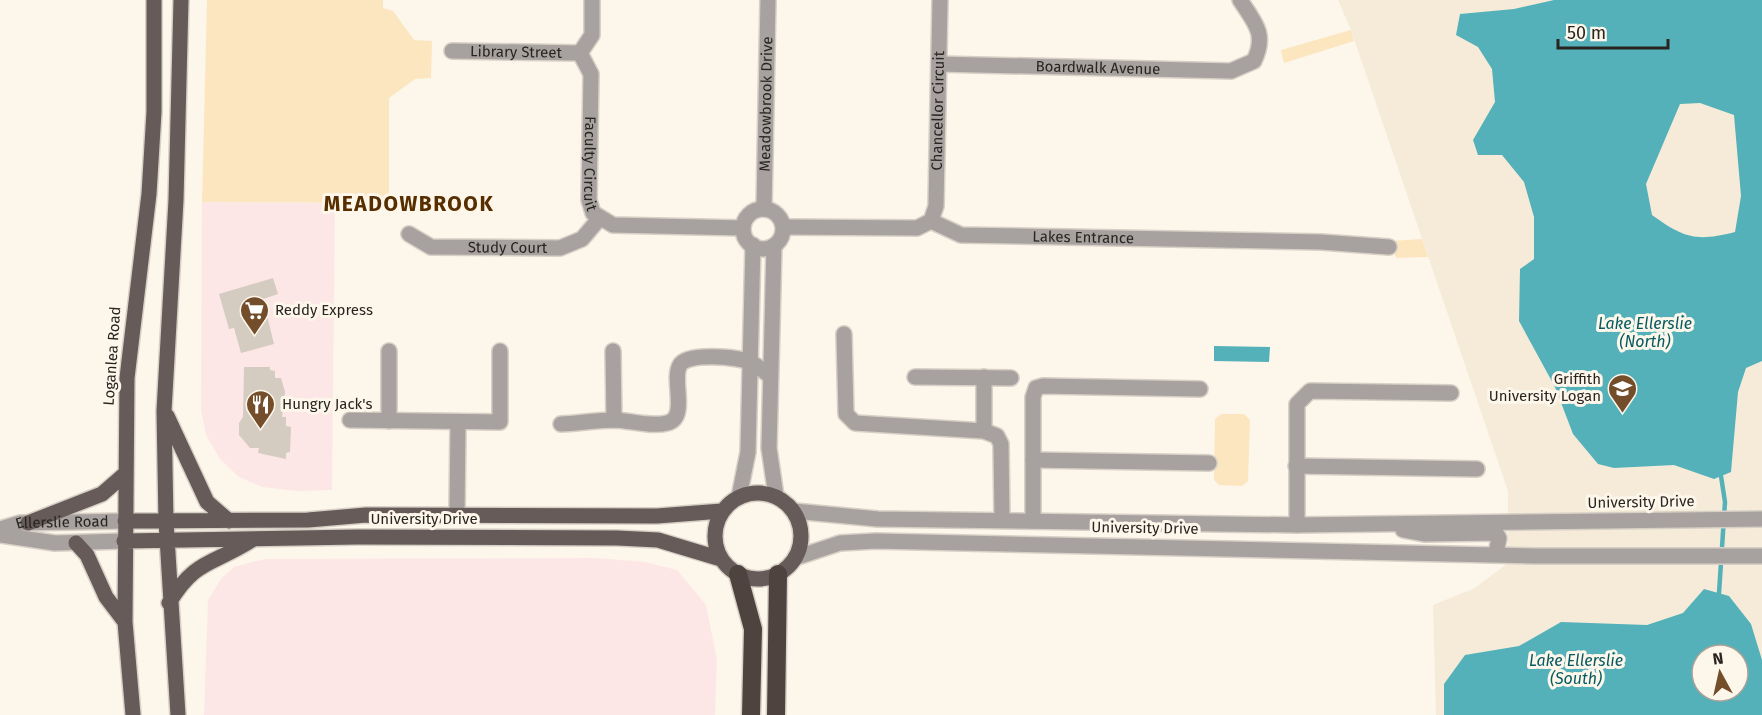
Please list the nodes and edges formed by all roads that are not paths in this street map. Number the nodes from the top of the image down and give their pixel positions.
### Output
1 (154, 0) edge
2 (181, 0) edge
3 (592, 0) edge
4 (768, 0) edge
5 (940, 0) edge
6 (1240, 0) edge
7 (452, 51) dead end
8 (580, 52) junction
9 (939, 64) junction
10 (764, 209) junction
11 (599, 219) junction
12 (931, 221) junction
13 (784, 227) junction
14 (743, 228) junction
15 (409, 234) dead end
16 (753, 245) junction
17 (774, 246) junction
18 (1389, 247) dead end
19 (844, 334) dead end
20 (388, 351) dead end
21 (500, 351) dead end
22 (613, 351) dead end
23 (751, 362) junction
24 (769, 375) junction
25 (915, 377) dead end
26 (984, 377) junction
27 (1011, 378) dead end
28 (1200, 389) dead end
29 (1451, 393) dead end
30 (164, 411) junction
31 (350, 420) dead end
32 (615, 420) junction
33 (389, 421) junction
34 (458, 422) junction
35 (561, 424) dead end
36 (984, 431) junction
37 (1033, 460) junction
38 (1209, 463) dead end
39 (1296, 466) junction
40 (1477, 469) dead end
41 (125, 474) junction
42 (739, 496) junction
43 (776, 496) junction
44 (722, 511) junction
45 (794, 511) junction
46 (457, 514) junction
47 (1761, 519) edge
48 (1002, 520) junction
49 (125, 521) junction
50 (166, 521) junction
51 (229, 521) junction
52 (1033, 521) junction
53 (28, 523) junction
54 (1376, 523) junction
55 (1297, 525) junction
56 (0, 529) edge
57 (0, 535) edge
58 (166, 540) junction
59 (252, 540) junction
60 (124, 541) junction
61 (76, 543) junction
62 (1496, 553) junction
63 (1760, 556) edge
64 (795, 558) junction
65 (721, 560) junction
66 (738, 574) junction
67 (778, 574) junction
68 (169, 603) junction
69 (125, 622) junction
70 (133, 715) edge
71 (178, 715) edge
72 (750, 715) edge
73 (776, 715) edge

1 - 41 main road, Loganlea Road
2 - 30 main road
3 - 8 street
4 - 10 street, Meadowbrook Drive
5 - 9 street, Chancellor Circuit
6 - 9 street, Boardwalk Avenue
7 - 8 street, Library Street
8 - 11 street, Faculty Circuit
9 - 12 street, Chancellor Circuit
10 - 13 street
10 - 14 street
11 - 14 street, Faculty Circuit
11 - 15 street, Study Court
12 - 13 street
12 - 18 street, Lakes Entrance
13 - 17 street
14 - 16 street
16 - 17 street
16 - 23 street
17 - 24 street
19 - 36 street
20 - 33 street
21 - 34 street
22 - 32 street
23 - 24 street
23 - 32 street
23 - 42 street
24 - 43 street
25 - 26 street
26 - 27 street
26 - 36 street
28 - 37 street
29 - 39 street
30 - 50 main road
30 - 51 main road
31 - 33 street
32 - 35 street
33 - 34 street
34 - 46 street
36 - 48 street
37 - 38 street
37 - 52 street
39 - 40 street
39 - 55 street
41 - 49 main road, Loganlea Road
41 - 53 main road
42 - 43 main road
42 - 44 main road
43 - 45 main road
44 - 46 main road, University Drive
44 - 65 main road
45 - 48 street, University Drive
45 - 64 main road
46 - 51 main road, University Drive
47 - 54 street, University Drive
48 - 52 street, University Drive
49 - 50 main road, University Drive
49 - 53 street, Ellerslie Road
49 - 60 main road, Loganlea Road
50 - 51 main road, University Drive
50 - 58 main road
52 - 55 street, University Drive
53 - 56 street, Ellerslie Road
54 - 55 street, University Drive
54 - 62 street, University Drive
57 - 61 street, Ellerslie Road
58 - 59 main road, University Drive
58 - 60 main road, University Drive
58 - 68 main road
59 - 65 main road, University Drive
59 - 68 main road
60 - 61 street, Ellerslie Road
60 - 69 main road, Loganlea Road
61 - 69 main road
62 - 63 street, University Drive
62 - 64 street, University Drive
64 - 67 main road
65 - 66 main road
66 - 67 main road
66 - 72 highway
67 - 73 highway
68 - 71 main road
69 - 70 main road, Loganlea Road

